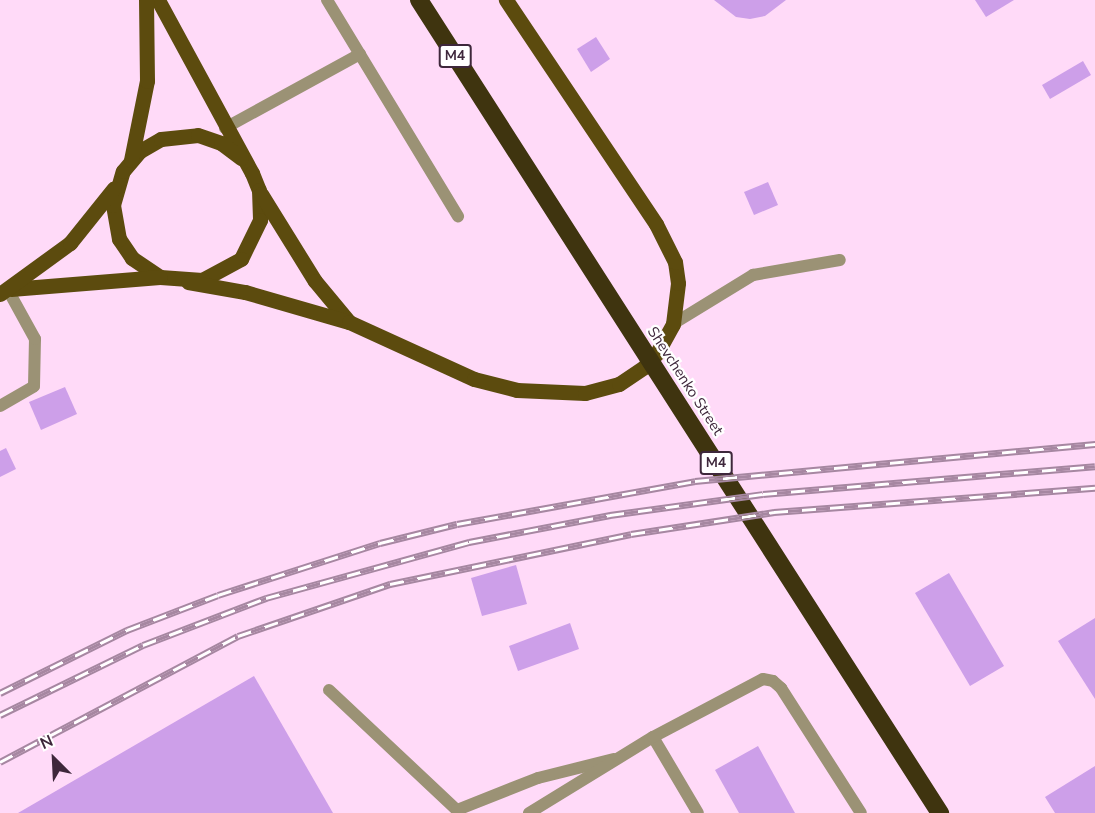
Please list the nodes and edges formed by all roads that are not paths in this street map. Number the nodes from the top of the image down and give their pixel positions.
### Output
1 (146, 0) edge
2 (158, 0) edge
3 (327, 0) edge
4 (419, 0) edge
5 (506, 0) edge
6 (360, 54) junction
7 (225, 128) junction
8 (241, 158) junction
9 (131, 160) junction
10 (117, 183) junction
11 (259, 190) junction
12 (458, 216) dead end
13 (840, 260) dead end
14 (160, 277) junction
15 (188, 282) junction
16 (4, 292) edge
17 (349, 322) junction
18 (672, 324) junction
19 (0, 406) edge
20 (329, 690) dead end
21 (653, 737) junction
22 (621, 757) junction
23 (529, 813) edge
24 (698, 813) edge
25 (861, 813) edge
26 (940, 813) edge

1 - 9 main road
2 - 7 main road
3 - 6 street
4 - 26 highway, Shevchenko Street / M4
5 - 18 main road
6 - 7 street
6 - 12 street
7 - 8 main road
8 - 9 main road
8 - 11 main road
9 - 10 main road
10 - 14 main road
10 - 16 main road
11 - 15 main road
11 - 17 main road
13 - 18 street
14 - 15 main road
14 - 16 main road
15 - 17 main road
16 - 19 street
17 - 18 main road
20 - 22 street
21 - 22 street
21 - 24 street
21 - 25 street
22 - 23 street

